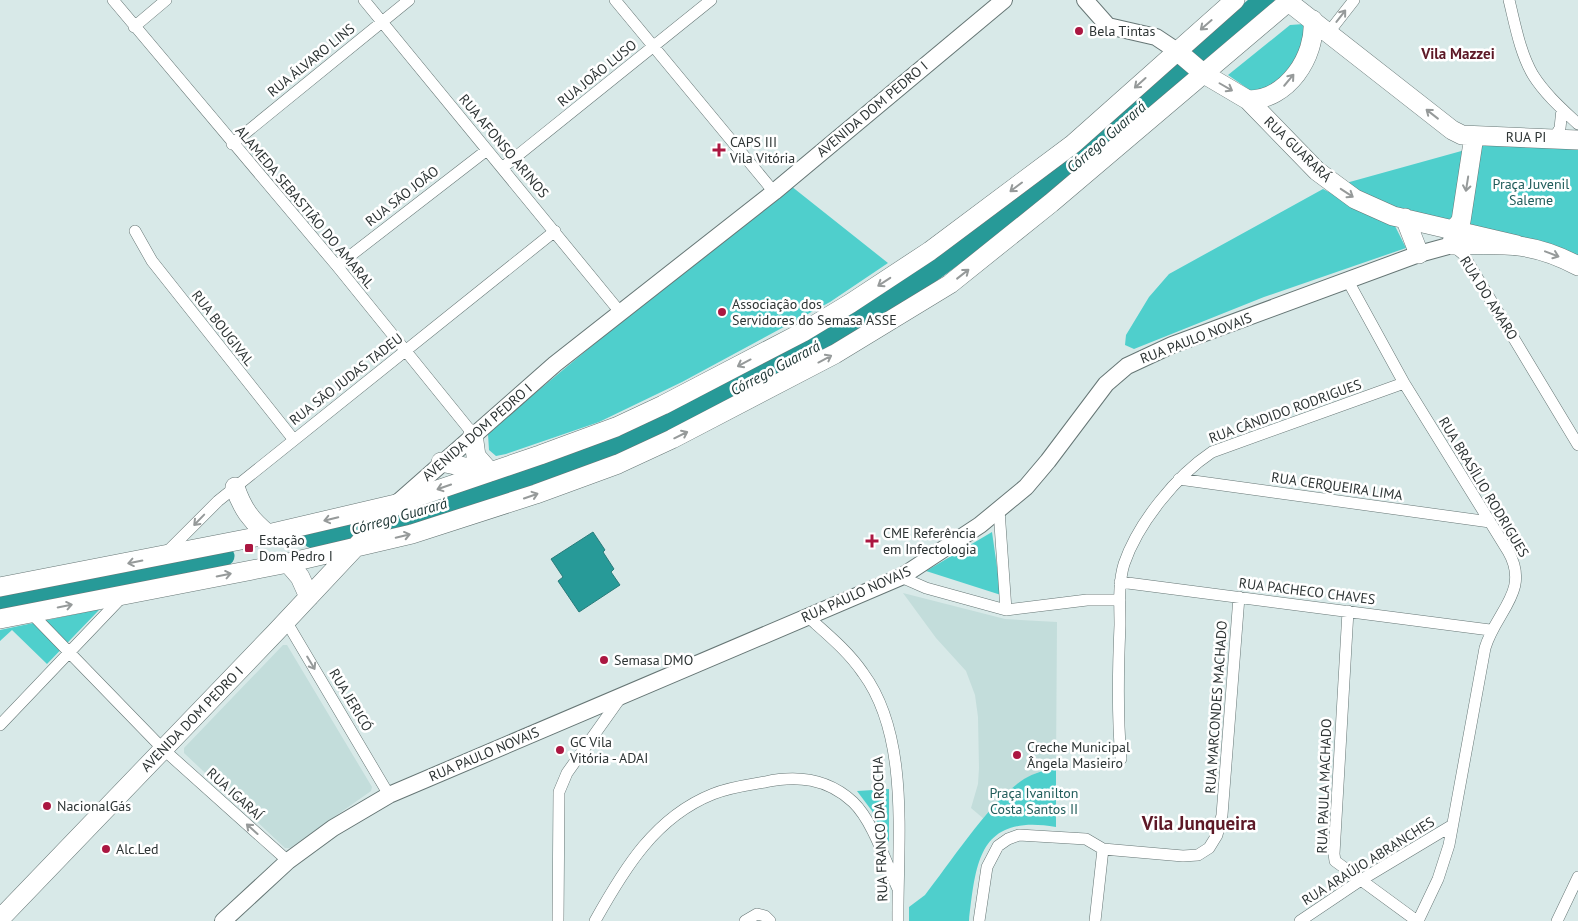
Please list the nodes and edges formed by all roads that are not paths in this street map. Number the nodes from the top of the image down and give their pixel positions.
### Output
1 (113, 0) edge
2 (166, 0) edge
3 (364, 0) edge
4 (408, 0) edge
5 (615, 0) edge
6 (711, 0) edge
7 (1004, 0) edge
8 (1085, 0) edge
9 (1236, 0) edge
10 (1288, 0) edge
11 (1354, 0) edge
12 (1509, 0) edge
13 (1313, 20) junction
14 (382, 22) junction
15 (134, 26) junction
16 (1329, 32) junction
17 (654, 47) junction
18 (1190, 62) junction
19 (1248, 100) junction
20 (1562, 109) junction
21 (1578, 124) edge
22 (1474, 136) junction
23 (1554, 137) junction
24 (1578, 140) edge
25 (232, 144) junction
26 (487, 150) junction
27 (502, 168) junction
28 (774, 192) junction
29 (1405, 218) junction
30 (134, 231) dead end
31 (554, 231) junction
32 (1453, 237) junction
33 (1419, 254) junction
34 (337, 266) junction
35 (1578, 266) edge
36 (1348, 281) junction
37 (620, 312) junction
38 (406, 352) junction
39 (1404, 383) junction
40 (473, 434) junction
41 (294, 440) junction
42 (1578, 445) edge
43 (441, 462) junction
44 (490, 472) junction
45 (1179, 480) junction
46 (235, 487) junction
47 (392, 508) junction
48 (999, 510) junction
49 (1490, 522) junction
50 (268, 534) junction
51 (362, 540) junction
52 (162, 557) junction
53 (288, 563) junction
54 (901, 577) junction
55 (1120, 582) junction
56 (0, 588) edge
57 (126, 594) junction
58 (309, 597) junction
59 (1239, 597) junction
60 (1120, 600) junction
61 (1006, 610) junction
62 (1348, 611) junction
63 (31, 613) junction
64 (807, 616) junction
65 (0, 619) edge
66 (286, 621) junction
67 (1490, 630) junction
68 (70, 651) junction
69 (623, 695) junction
70 (0, 725) edge
71 (163, 749) junction
72 (1121, 759) dead end
73 (389, 795) junction
74 (1451, 826) junction
75 (1103, 848) junction
76 (288, 861) junction
77 (1578, 877) edge
78 (1361, 880) junction
79 (898, 889) junction
80 (0, 918) edge
81 (223, 921) edge
82 (558, 921) edge
83 (595, 921) edge
84 (744, 921) edge
85 (770, 921) edge
86 (898, 921) edge
87 (979, 921) edge
88 (1095, 921) edge
89 (1300, 921) edge
90 (1418, 921) edge
91 (1557, 921) edge

1 - 15 street, ALAMEDA SEBASTIÃO DO AMARAL
2 - 15 street
3 - 14 street, RUA AFONSO ARINOS
4 - 14 street, RUA ÁLVARO LINS
5 - 17 street
6 - 17 street, RUA JOÃO LUSO
7 - 28 street, AVENIDA DOM PEDRO I
8 - 18 street
9 -> 18 main road
10 - 13 main road
10 - 18 main road
16 -> 11 street
12 - 20 street
13 - 16 main road
19 -> 13 main road
14 - 25 street, RUA ÁLVARO LINS
14 - 26 street, RUA AFONSO ARINOS
15 - 25 street, ALAMEDA SEBASTIÃO DO AMARAL
22 -> 16 main road
17 - 27 street, RUA JOÃO LUSO
17 - 28 street
18 -> 19 main road, RUA GUARARÁ
18 -> 44 main road
51 -> 18 main road
19 -> 29 main road, RUA GUARARÁ
20 - 21 street
20 - 23 street
22 - 23 main road, RUA PI
22 -> 32 main road
23 - 24 main road, RUA PI
25 - 34 street, ALAMEDA SEBASTIÃO DO AMARAL
26 - 27 street, RUA AFONSO ARINOS
26 - 34 street, RUA SÃO JOÃO
27 - 31 street, RUA AFONSO ARINOS
28 - 37 street, AVENIDA DOM PEDRO I
29 - 32 main road, RUA GUARARÁ
29 - 33 main road
30 - 41 street, RUA BOUGIVAL
31 - 37 street, RUA AFONSO ARINOS
31 - 38 street, RUA SÃO JUDAS TADEU
32 - 33 street, RUA PAULO NOVAIS
32 -> 35 main road, RUA GUARARÁ
32 - 42 street, RUA DO AMARO
33 - 36 street, RUA PAULO NOVAIS
34 - 38 street, ALAMEDA SEBASTIÃO DO AMARAL
36 - 39 street, RUA BRASÍLIO RODRIGUES
36 - 48 street, RUA PAULO NOVAIS
37 - 40 street, AVENIDA DOM PEDRO I
38 - 40 street, ALAMEDA SEBASTIÃO DO AMARAL
38 - 41 street, RUA SÃO JUDAS TADEU
39 - 45 street, RUA CÂNDIDO RODRIGUES
39 - 49 street, RUA BRASÍLIO RODRIGUES
40 - 43 street, AVENIDA DOM PEDRO I
40 - 44 main road
41 - 46 street, RUA SÃO JUDAS TADEU
43 - 44 main road
43 - 47 street, AVENIDA DOM PEDRO I
44 -> 47 main road
45 - 49 street, RUA CERQUEIRA LIMA
45 - 55 street, RUA CÂNDIDO RODRIGUES
46 - 50 main road
46 -> 52 street, RUA SÃO JUDAS TADEU
47 -> 50 main road
47 - 51 main road, AVENIDA DOM PEDRO I
48 - 54 street, RUA PAULO NOVAIS
48 - 61 street
49 - 67 street, RUA BRASÍLIO RODRIGUES
50 - 52 main road
51 - 53 main road
51 - 58 main road, AVENIDA DOM PEDRO I
52 -> 56 main road
57 -> 53 main road
53 - 58 main road
54 - 61 street
54 - 64 street, RUA PAULO NOVAIS
55 - 59 street, RUA PACHECO CHAVES
55 - 60 street, RUA CÂNDIDO RODRIGUES
63 -> 57 main road
57 - 68 street
58 - 66 main road, AVENIDA DOM PEDRO I
59 - 62 street, RUA PACHECO CHAVES
59 - 75 street, RUA MARCONDES MACHADO
60 - 61 street
60 - 72 street, RUA CÂNDIDO RODRIGUES
62 - 67 street, RUA PACHECO CHAVES
62 - 78 street, RUA PAULA MACHADO
63 - 65 main road
63 - 68 street, RUA IGARAÍ
64 - 69 street, RUA PAULO NOVAIS
64 - 79 street, RUA FRANCO DA ROCHA
66 - 71 main road, AVENIDA DOM PEDRO I
66 -> 73 street, RUA JERICÓ
67 - 74 street, RUA BRASÍLIO RODRIGUES
68 - 70 street
68 - 71 street, RUA IGARAÍ
69 - 73 street, RUA PAULO NOVAIS
69 - 82 street
76 -> 71 street, RUA IGARAÍ
71 - 80 main road, AVENIDA DOM PEDRO I
73 - 76 street, RUA PAULO NOVAIS
74 - 78 street, RUA ARAÚJO ABRANCHES
74 - 90 street, RUA BRASÍLIO RODRIGUES
75 - 87 street, RUA MARCONDES MACHADO
75 - 88 street
76 - 81 street, RUA PAULO NOVAIS
77 - 91 street
78 - 89 street, RUA ARAÚJO ABRANCHES
78 - 90 street, RUA PAULA MACHADO
79 - 83 street
79 - 86 street, RUA FRANCO DA ROCHA
84 - 85 street

